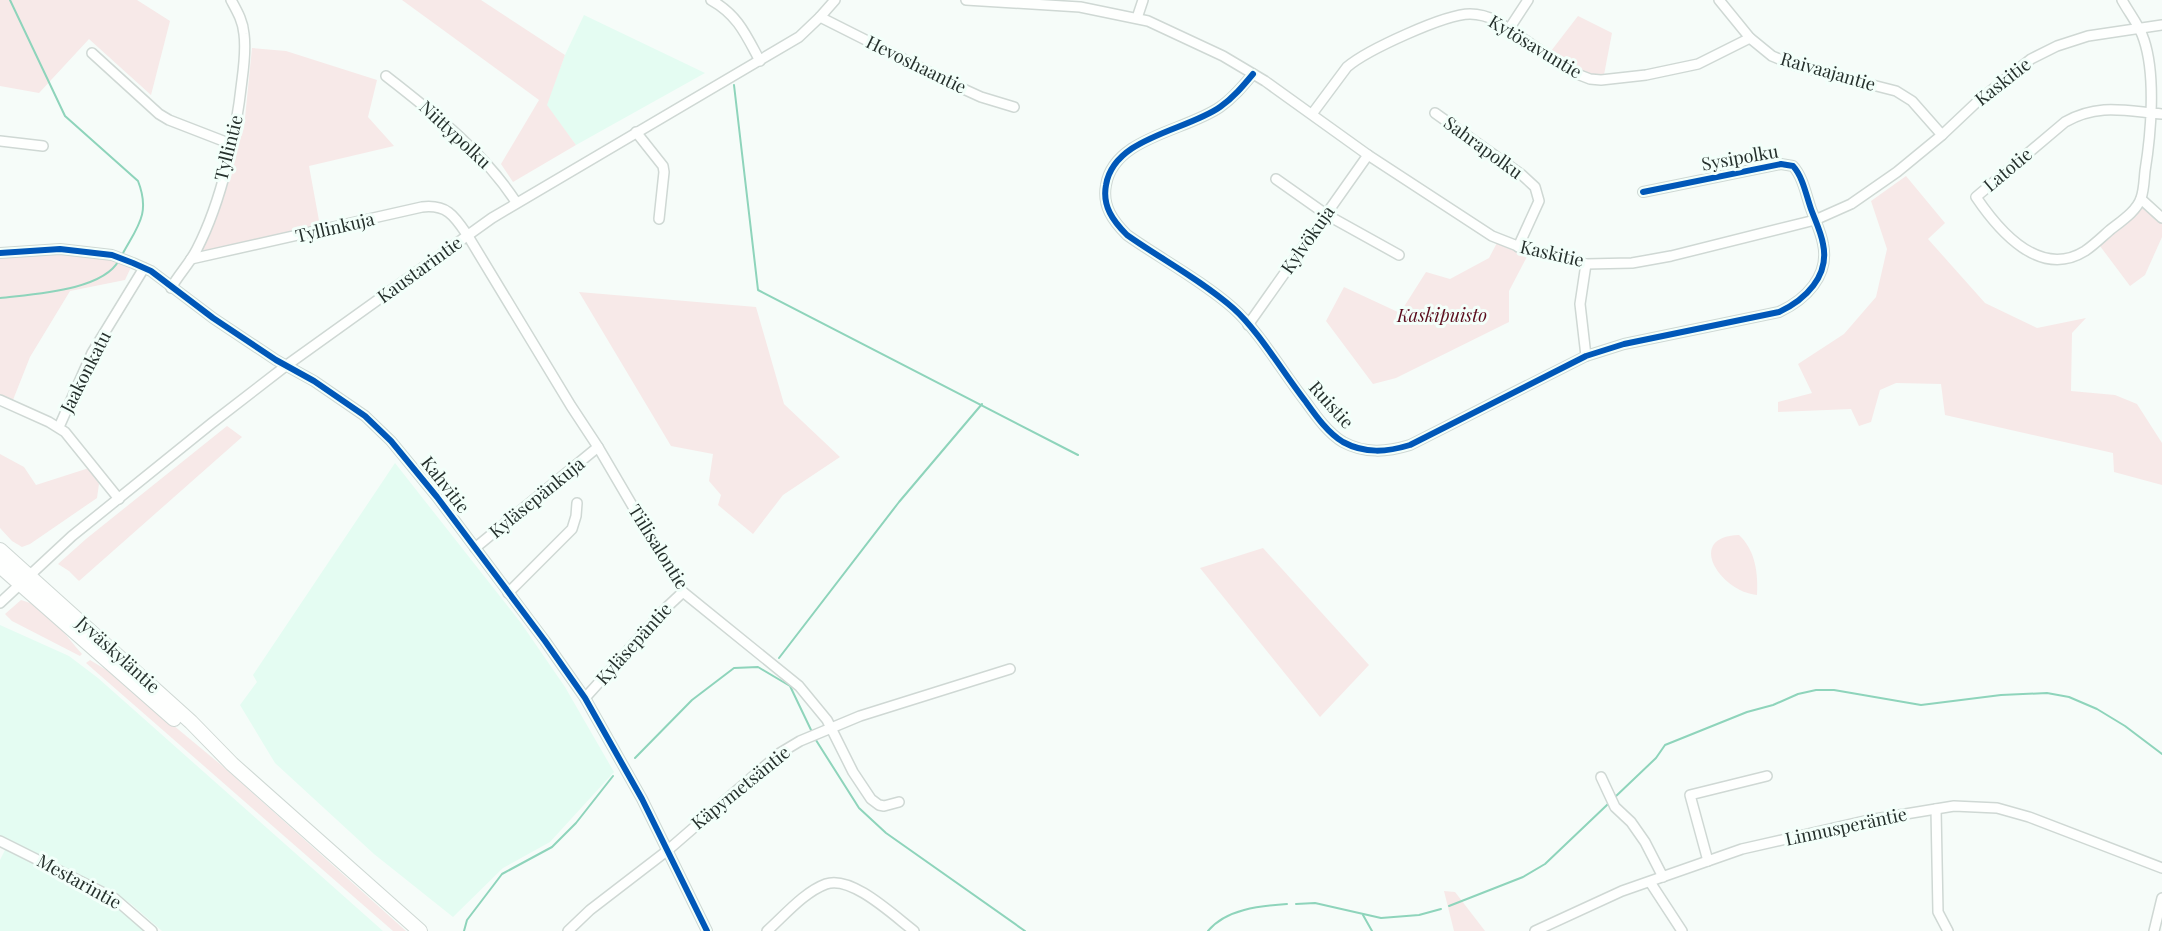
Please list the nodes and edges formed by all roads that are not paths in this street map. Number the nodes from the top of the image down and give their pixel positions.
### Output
1 (231, 0) edge
2 (711, 0) edge
3 (835, 0) edge
4 (966, 0) edge
5 (1143, 0) edge
6 (1528, 0) edge
7 (1719, 0) edge
8 (2122, 0) edge
9 (820, 17) junction
10 (1137, 18) junction
11 (2162, 25) edge
12 (2139, 28) junction
13 (1509, 29) junction
14 (1750, 38) junction
15 (92, 53) dead end
16 (760, 61) junction
17 (1253, 74) junction
18 (386, 76) dead end
19 (1014, 107) dead end
20 (1435, 113) dead end
21 (2150, 113) junction
22 (1312, 114) junction
23 (2162, 114) edge
24 (636, 132) junction
25 (1942, 135) junction
26 (0, 141) edge
27 (231, 144) junction
28 (43, 146) dead end
29 (1368, 155) junction
30 (1276, 179) dead end
31 (1643, 192) dead end
32 (2141, 199) junction
33 (516, 202) junction
34 (1327, 215) junction
35 (1814, 216) junction
36 (2162, 218) edge
37 (659, 219) dead end
38 (468, 236) junction
39 (1518, 247) junction
40 (0, 253) edge
41 (1399, 255) dead end
42 (191, 259) junction
43 (1586, 264) junction
44 (144, 268) junction
45 (171, 288) junction
46 (1248, 325) junction
47 (1586, 356) junction
48 (287, 365) junction
49 (0, 400) edge
50 (59, 427) junction
51 (598, 447) junction
52 (119, 499) junction
53 (577, 503) dead end
54 (475, 548) junction
55 (0, 550) edge
56 (0, 566) edge
57 (24, 579) junction
58 (683, 592) junction
59 (508, 593) junction
60 (0, 603) edge
61 (1010, 669) dead end
62 (585, 698) junction
63 (831, 727) junction
64 (1767, 776) dead end
65 (1601, 777) dead end
66 (899, 802) dead end
67 (1936, 809) junction
68 (1, 844) edge
69 (668, 850) junction
70 (1708, 861) junction
71 (2162, 868) edge
72 (1663, 876) junction
73 (1650, 882) junction
74 (2162, 898) edge
75 (152, 931) edge
76 (420, 931) edge
77 (568, 931) edge
78 (707, 931) edge
79 (767, 931) edge
80 (914, 931) edge
81 (1535, 931) edge
82 (1682, 931) edge
83 (1948, 931) edge
84 (2154, 931) edge

1 - 27 street, Tyllintie
2 - 16 street
3 - 9 street, Kaustarintie
4 - 10 street, Kaskitie
5 - 10 street
6 - 13 street
7 - 14 street, Raivaajantie
8 - 12 street
9 - 16 street, Kaustarintie
9 - 19 street, Hevoshaantie
10 - 17 street, Kaskitie
11 - 12 street, Kaskitie
12 - 21 street
12 - 25 street, Kaskitie
13 - 14 street, Kytösavuntie
13 - 22 street, Kytösavuntie
14 - 25 street, Raivaajantie
15 - 27 street
16 - 24 street, Kaustarintie
17 - 22 street, Kaskitie
17 - 46 street, Ruistie
18 - 33 street, Niittypolku
20 - 39 street, Sahrapolku
21 - 23 street
21 - 32 street
21 - 32 street, Latotie
22 - 29 street, Kaskitie
24 - 33 street, Kaustarintie
24 - 37 street
25 - 35 street, Kaskitie
26 - 28 street
27 - 42 street, Tyllintie
29 - 34 street, Kylvökuja
29 - 39 street, Kaskitie
30 - 34 street
31 - 35 street, Sysipolku
32 - 36 street
33 - 38 street, Kaustarintie
34 - 41 street
34 - 46 street, Kylvökuja
35 - 43 street, Kaskitie
35 - 47 street, Ruistie
38 - 42 street, Tyllinkuja
38 - 48 street, Kaustarintie
38 - 51 street, Tiilisalontie
39 - 43 street, Kaskitie
40 - 44 street, Kahvitie
42 - 45 street, Tyllintie
43 - 47 street
44 - 45 street, Kahvitie
44 - 50 street, Jaakonkatu
45 - 48 street, Kahvitie
46 - 47 street, Ruistie
48 - 52 street, Kaustarintie
48 - 54 street, Kahvitie
49 - 50 street
50 - 52 street, Jaakonkatu
51 - 54 street, Kyläsepänkuja
51 - 58 street, Tiilisalontie
52 - 57 street, Kaustarintie
53 - 59 street
54 - 59 street, Kahvitie
55 - 57 highway, Jyväskyläntie
56 - 57 highway, Jyväskyläntie
57 - 60 street, Kaustarintie
57 - 76 highway, Jyväskyläntie
58 - 62 street, Kyläsepäntie
58 - 63 street, Tiilisalontie
59 - 62 street, Kahvitie
61 - 63 street, Käpymetsäntie
62 - 69 street, Kahvitie
63 - 66 street, Tiilisalontie
63 - 69 street, Käpymetsäntie
64 - 70 street
65 - 72 street
67 - 70 street, Linnusperäntie
67 - 71 street, Linnusperäntie
67 - 83 street
68 - 75 street, Mestarintie
69 - 77 street, Käpymetsäntie
69 - 78 street, Kahvitie
70 - 72 street, Linnusperäntie
72 - 73 street, Linnusperäntie
73 - 81 street, Linnusperäntie
73 - 82 street
74 - 84 street
79 - 80 street

